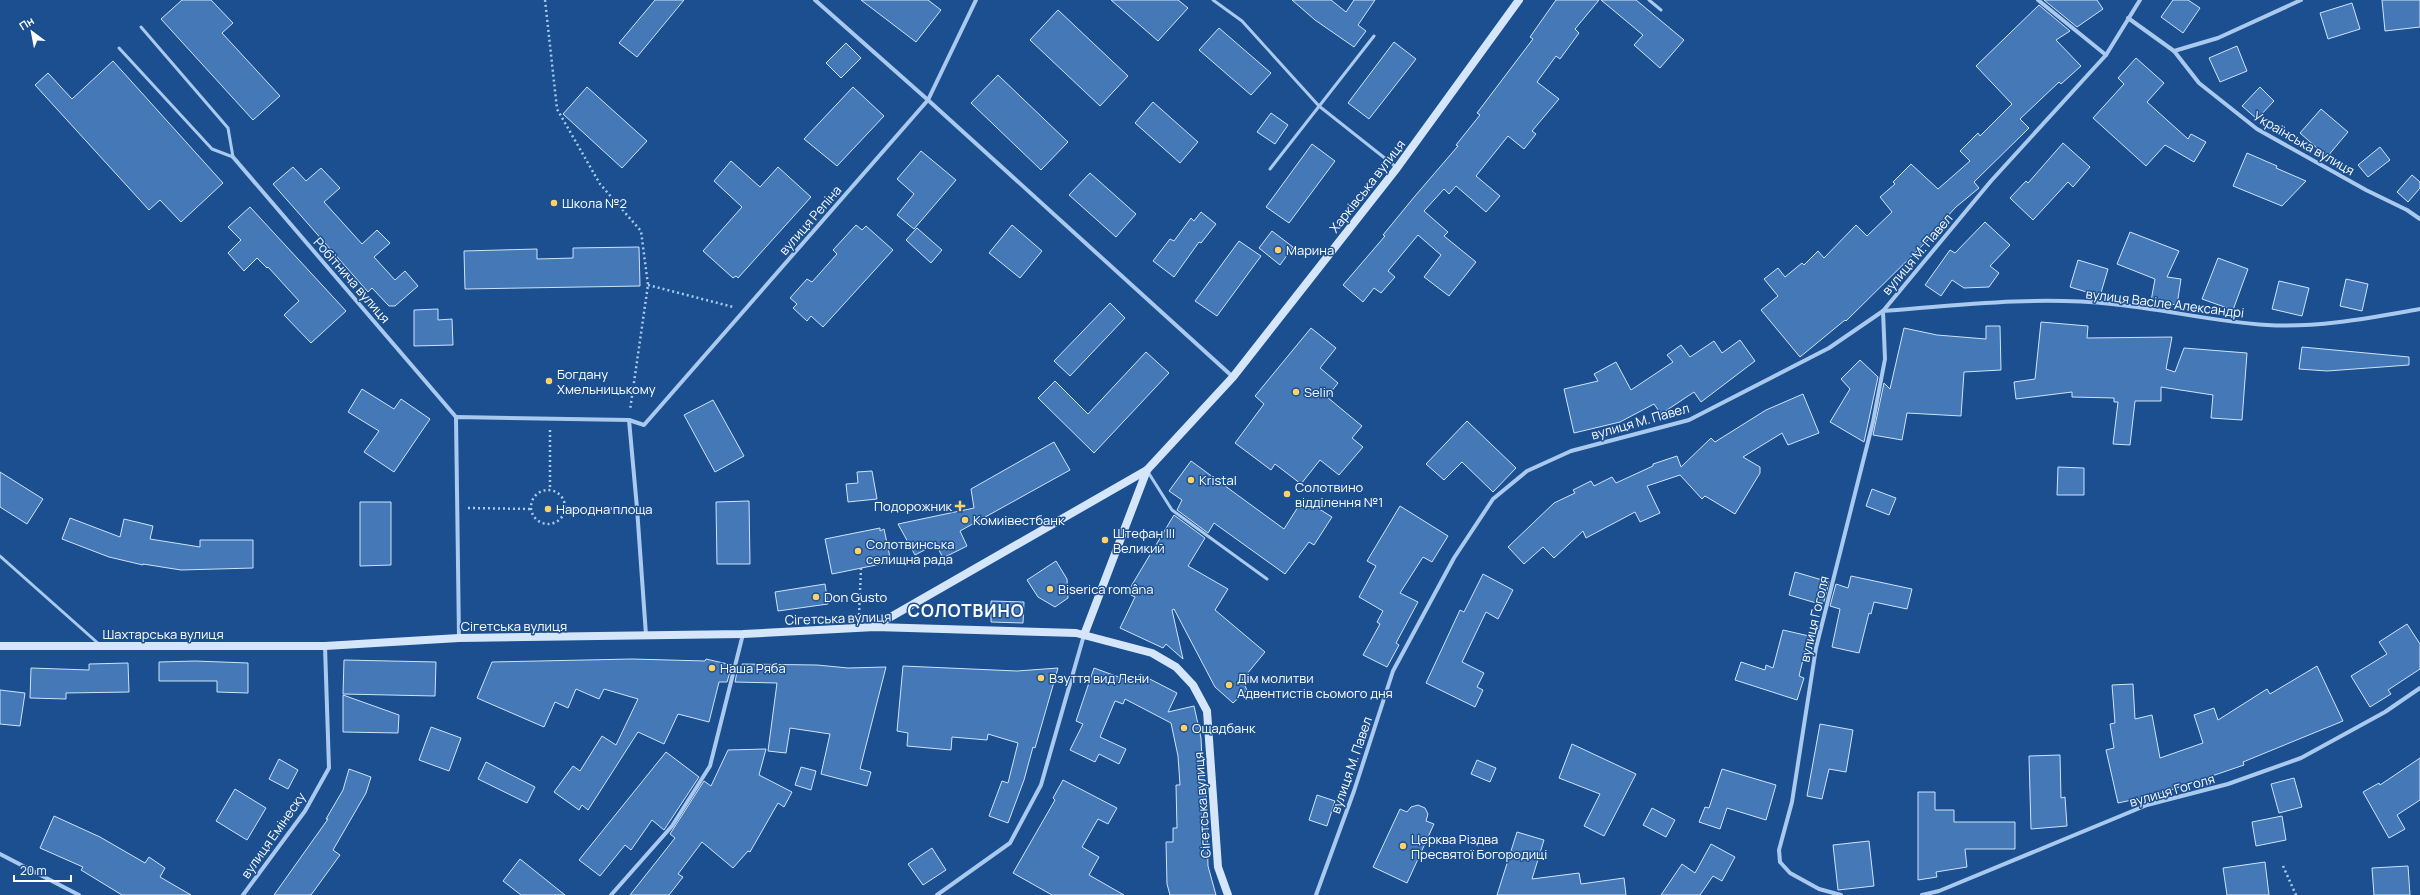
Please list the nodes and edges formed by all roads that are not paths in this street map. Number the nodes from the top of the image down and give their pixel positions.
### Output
1 (815, 0) edge
2 (976, 0) edge
3 (1213, 0) edge
4 (1519, 0) edge
5 (1649, 0) edge
6 (2038, 0) edge
7 (2140, 0) edge
8 (2302, 0) edge
9 (1661, 10) dead end
10 (2128, 18) junction
11 (141, 27) dead end
12 (1374, 36) dead end
13 (118, 48) dead end
14 (2174, 51) junction
15 (2106, 55) junction
16 (928, 100) junction
17 (1320, 106) junction
18 (233, 156) junction
19 (1397, 168) junction
20 (1270, 169) dead end
21 (2420, 219) edge
22 (2420, 309) edge
23 (1883, 311) junction
24 (1233, 377) junction
25 (456, 417) junction
26 (629, 420) junction
27 (1147, 470) junction
28 (0, 556) edge
29 (1267, 578) dead end
30 (875, 627) junction
31 (743, 634) junction
32 (1084, 636) junction
33 (646, 637) junction
34 (459, 638) junction
35 (0, 646) edge
36 (101, 646) junction
37 (325, 646) junction
38 (2420, 688) edge
39 (0, 854) edge
40 (79, 895) edge
41 (243, 895) edge
42 (611, 895) edge
43 (937, 895) edge
44 (1228, 895) edge
45 (1316, 895) edge
46 (1841, 895) edge
47 (1922, 895) edge

1 - 16 street
2 - 16 street, вулиця Репіна
3 - 17 lane
4 - 19 street, Харківська вулиця
5 - 9 lane
6 - 15 street
7 - 10 street, вулиця М. Павел
8 - 14 street
10 - 14 street, Українська вулиця
10 - 15 street, вулиця М. Павел
11 - 18 lane
12 - 17 lane
13 - 18 lane
14 - 21 street, Українська вулиця
15 - 23 street, вулиця М. Павел
16 - 24 street
16 - 26 street, вулиця Репіна
17 - 19 lane
17 - 20 lane
18 - 25 street, Робітнича вулиця
19 - 24 street, Харківська вулиця
22 - 23 street, вулиця Васіле Александрі
23 - 45 street, вулиця М. Павел
23 - 46 street, вулиця Гоголя
24 - 27 street, Харківська вулиця
25 - 26 street
25 - 34 street
26 - 33 street
27 - 29 lane
27 - 30 street, Харківська вулиця
27 - 32 street, Харківська вулиця
28 - 36 lane
30 - 31 street, Сігетська вулиця
30 - 32 street, Сігетська вулиця
31 - 33 street, Сігетська вулиця
31 - 42 street
32 - 43 street
32 - 44 street, Сігетська вулиця
33 - 34 street, Сігетська вулиця
34 - 37 street, Сігетська вулиця
35 - 36 street, Шахтарська вулиця
36 - 37 street, Шахтарська вулиця
37 - 41 street, вулиця Емінеску
38 - 47 street, вулиця Гоголя
39 - 40 street

